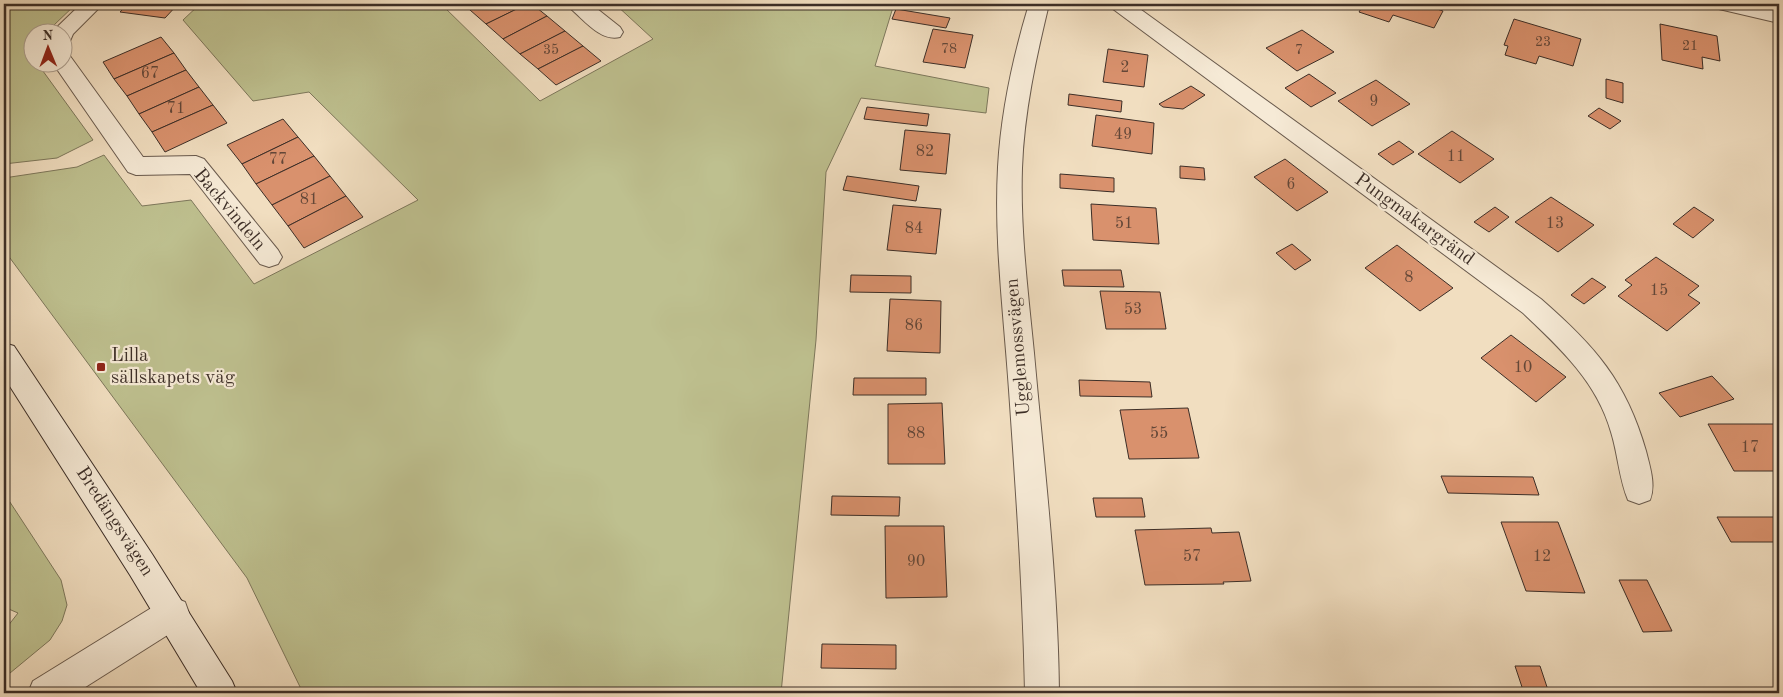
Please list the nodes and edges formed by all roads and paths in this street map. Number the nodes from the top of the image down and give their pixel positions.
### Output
1 (92, 4) edge
2 (578, 4) edge
3 (1039, 4) edge
4 (1120, 4) edge
5 (1726, 4) edge
6 (1779, 16) edge
7 (72, 23) edge
8 (612, 32) dead end
9 (70, 72) edge
10 (268, 257) dead end
11 (4, 354) edge
12 (1639, 490) dead end
13 (173, 613) junction
14 (45, 693) edge
15 (220, 693) edge
16 (1042, 693) edge

1 - 7 street
2 - 8 street
3 - 16 street, Ugglemossvägen
4 - 12 street, Pungmakargränd
5 - 6 street
9 - 10 street, Backvindeln
11 - 13 street, Bredängsvägen
13 - 14 street
13 - 15 street, Bredängsvägen

